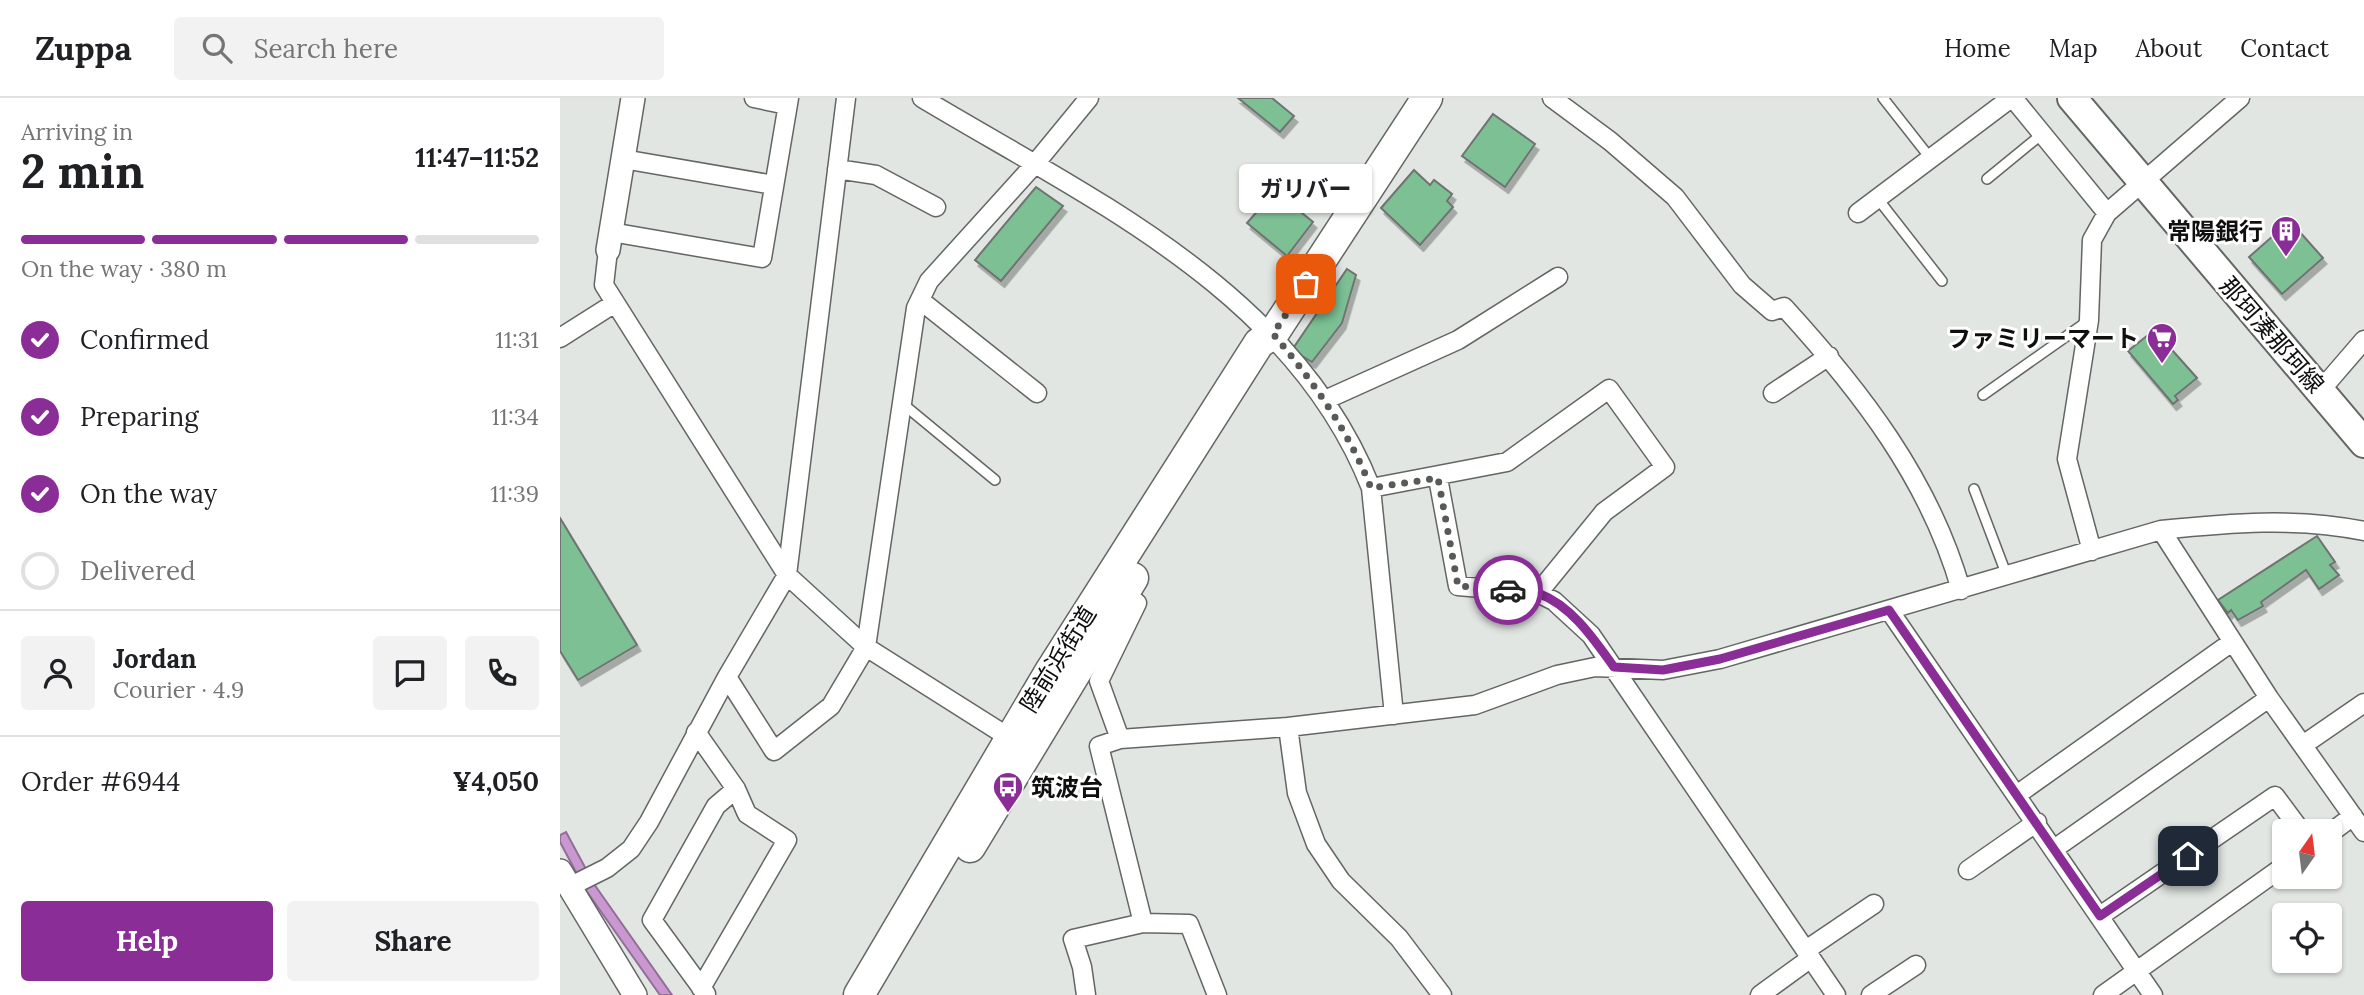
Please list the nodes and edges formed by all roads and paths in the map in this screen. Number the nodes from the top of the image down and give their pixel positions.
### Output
1 (633, 98) edge
2 (754, 98) edge
3 (846, 98) edge
4 (922, 98) edge
5 (1089, 98) edge
6 (1427, 98) edge
7 (1552, 98) edge
8 (1883, 98) edge
9 (2012, 98) edge
10 (2072, 98) edge
11 (2240, 98) edge
12 (788, 101) edge
13 (2042, 134) junction
14 (623, 159) junction
15 (1931, 159) junction
16 (1034, 165) junction
17 (837, 169) junction
18 (1987, 179) dead end
19 (2143, 183) junction
20 (774, 185) junction
21 (1878, 199) junction
22 (936, 207) dead end
23 (2107, 213) junction
24 (1858, 214) dead end
25 (609, 241) junction
26 (1558, 277) dead end
27 (1942, 281) dead end
28 (920, 300) junction
29 (615, 303) junction
30 (2089, 320) junction
31 (1273, 334) junction
32 (560, 338) edge
33 (2364, 341) edge
34 (1829, 356) junction
35 (2320, 391) junction
36 (1037, 393) dead end
37 (1773, 393) dead end
38 (1983, 396) dead end
39 (1325, 400) junction
40 (901, 403) junction
41 (2364, 443) edge
42 (1438, 478) junction
43 (995, 480) dead end
44 (1371, 488) junction
45 (1974, 489) dead end
46 (2161, 530) junction
47 (2364, 531) edge
48 (2092, 551) junction
49 (787, 575) junction
50 (2007, 576) junction
51 (1961, 590) junction
52 (1123, 593) junction
53 (1538, 593) junction
54 (1889, 610) junction
55 (2232, 642) junction
56 (866, 647) junction
57 (1614, 667) junction
58 (727, 677) junction
59 (2269, 698) junction
60 (2364, 703) edge
61 (1394, 715) junction
62 (1289, 727) junction
63 (696, 732) junction
64 (1120, 739) junction
65 (1019, 744) junction
66 (2303, 745) junction
67 (736, 789) junction
68 (2018, 793) junction
69 (2292, 819) edge
70 (2359, 821) edge
71 (2037, 822) junction
72 (2342, 828) edge
73 (2054, 849) junction
74 (1968, 870) dead end
75 (2272, 874) edge
76 (564, 879) edge
77 (1874, 904) dead end
78 (2100, 916) junction
79 (1143, 923) junction
80 (1809, 954) junction
81 (1916, 965) dead end
82 (2137, 970) junction
83 (704, 991) edge
84 (635, 995) edge
85 (859, 995) edge
86 (882, 995) edge
87 (1086, 995) edge
88 (1217, 995) edge
89 (1442, 995) edge
90 (1760, 995) edge
91 (1836, 995) edge
92 (1871, 995) edge
93 (2103, 995) edge
94 (2153, 995) edge

1 - 14 street
2 - 12 street
3 - 17 street
4 - 16 street
5 - 16 street
6 - 31 highway, 陸前浜街道
7 - 34 street
8 - 15 lane
9 - 13 street
9 - 15 street
10 - 19 main road, 那珂湊那珂線
11 - 19 street
12 - 20 street
13 - 18 lane
13 - 23 street
14 - 20 street
14 - 25 street
15 - 21 street
16 - 28 street
16 - 31 street
17 - 22 street
17 - 49 street
19 - 23 street
19 - 35 main road, 那珂湊那珂線
20 - 25 street
21 - 24 street
21 - 27 lane
23 - 30 street
25 - 29 street
26 - 39 street
28 - 36 street
28 - 40 street
29 - 32 street
29 - 49 street
30 - 38 lane
30 - 48 street
31 - 39 street
31 - 52 highway, 陸前浜街道
31 - 65 highway, 陸前浜街道
33 - 35 street
34 - 37 street
34 - 51 street
35 - 41 main road, 那珂湊那珂線
39 - 44 street
40 - 43 lane
40 - 56 street
42 - 44 street
42 - 53 street
42 - 53 street
44 - 61 street
45 - 50 lane
46 - 47 street
46 - 48 street
46 - 55 street
48 - 50 street
49 - 56 street
49 - 58 street
50 - 51 street
51 - 54 street
52 - 64 street
52 - 65 highway, 陸前浜街道
53 - 57 street
54 - 57 street
54 - 68 street
55 - 59 street
55 - 68 street
56 - 58 street
56 - 65 street
57 - 61 street
57 - 80 street
58 - 63 street
59 - 66 street
59 - 73 street
60 - 66 street
61 - 62 street
62 - 64 street
62 - 89 street
63 - 67 street
63 - 76 street
64 - 79 street
65 - 85 highway, 陸前浜街道
65 - 86 highway, 陸前浜街道
66 - 70 street
67 - 83 street
67 - 83 street
68 - 71 street
69 - 78 street
70 - 72 street
71 - 73 street
71 - 74 street
73 - 78 street
75 - 82 street
76 - 84 street
77 - 80 street
78 - 82 street
79 - 87 street
79 - 88 street
80 - 90 street
80 - 91 street
81 - 92 street
82 - 93 street
82 - 94 street

